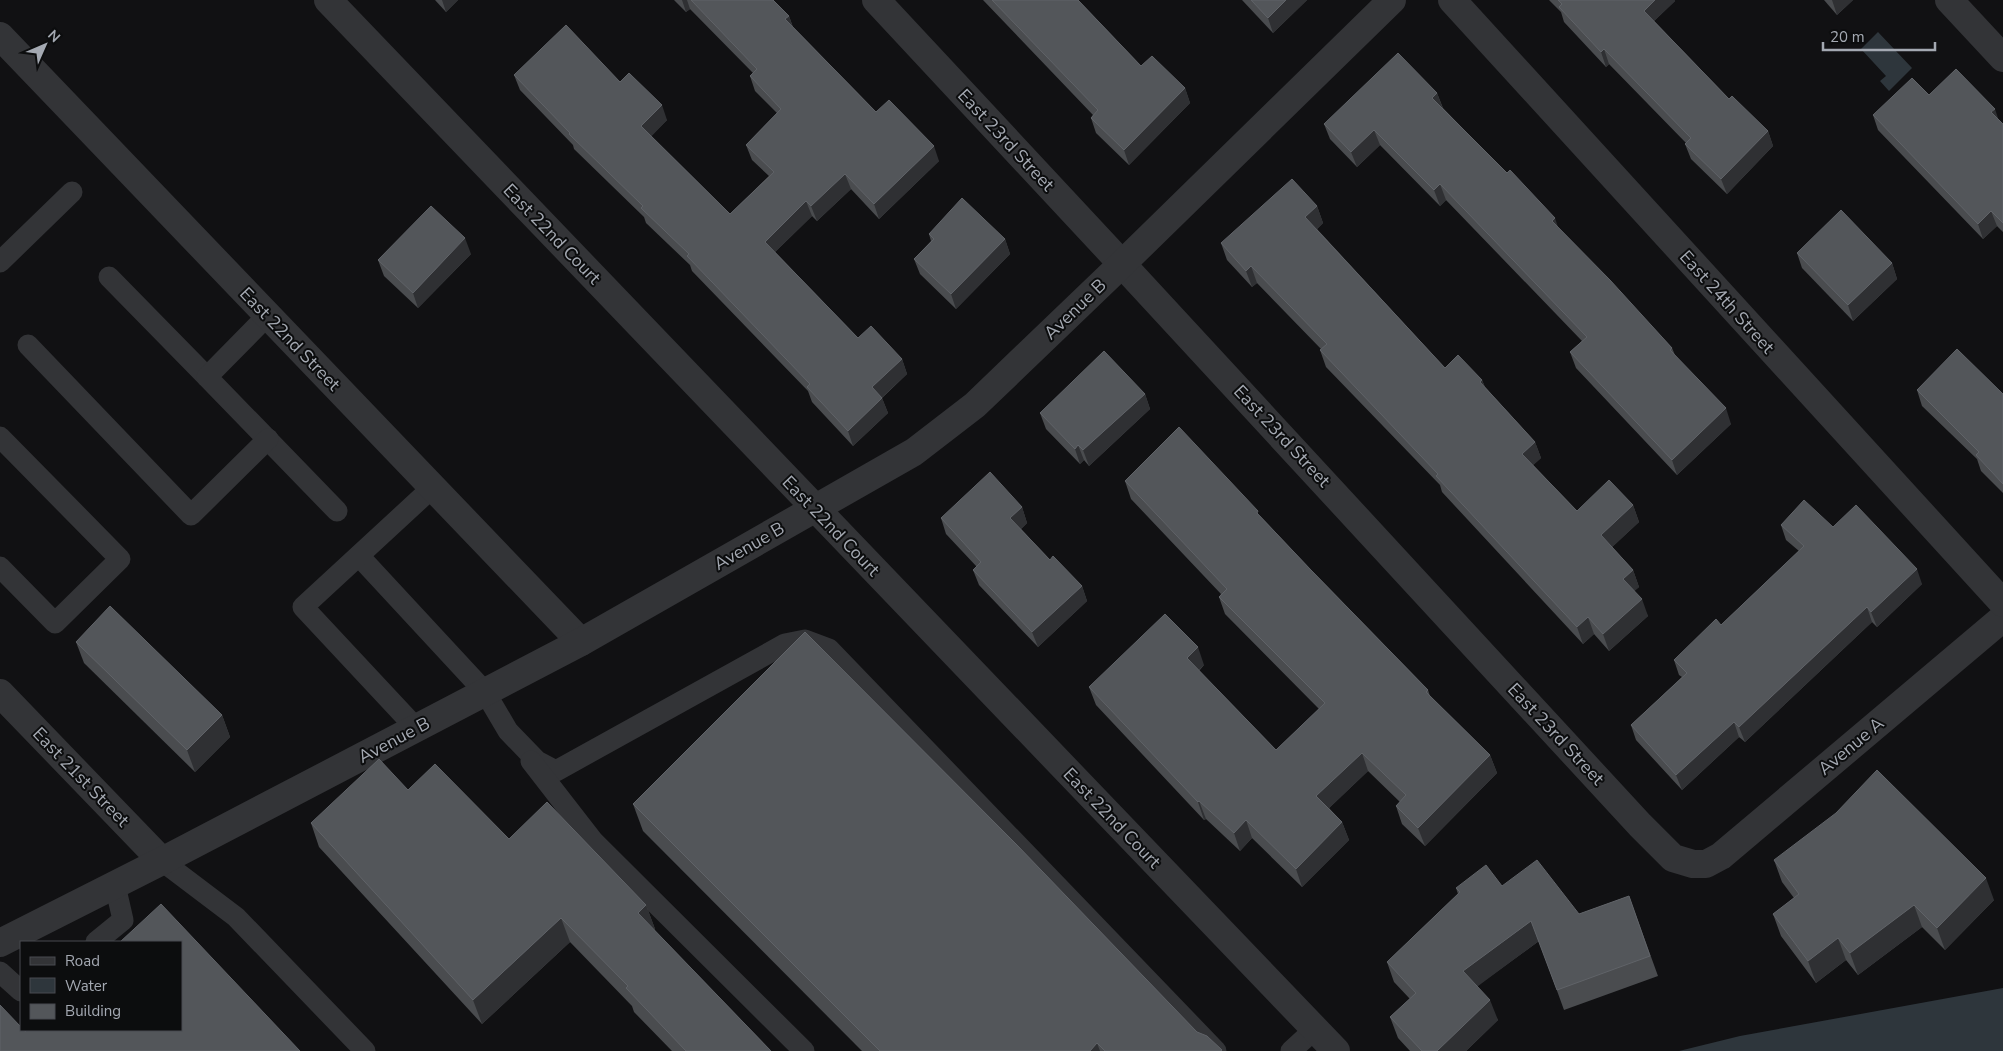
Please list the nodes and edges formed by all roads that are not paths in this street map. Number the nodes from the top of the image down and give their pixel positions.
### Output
1 (328, 0) edge
2 (876, 0) edge
3 (1392, 0) edge
4 (1452, 0) edge
5 (1949, 0) edge
6 (0, 36) edge
7 (2003, 58) edge
8 (72, 192) dead end
9 (0, 262) edge
10 (1122, 264) junction
11 (109, 277) dead end
12 (268, 316) junction
13 (28, 346) dead end
14 (207, 377) junction
15 (0, 437) edge
16 (268, 439) junction
17 (433, 487) junction
18 (814, 509) junction
19 (337, 511) dead end
20 (359, 556) junction
21 (0, 567) edge
22 (2003, 603) edge
23 (2003, 618) edge
24 (581, 642) junction
25 (485, 692) junction
26 (0, 693) edge
27 (416, 728) junction
28 (508, 731) junction
29 (162, 861) junction
30 (1693, 864) joint
31 (115, 885) junction
32 (97, 941) edge
33 (0, 943) edge
34 (0, 972) edge
35 (20, 990) edge
36 (1315, 1029) junction
37 (365, 1051) edge
38 (804, 1051) edge
39 (1216, 1051) edge
40 (1291, 1051) edge
41 (1336, 1051) edge

1 - 18 street, East 22nd Court
2 - 10 street, East 23rd Street
3 - 10 street, Avenue B
4 - 22 street, East 24th Street
5 - 7 street
6 - 12 street, East 22nd Street
8 - 9 lane
10 - 18 street, Avenue B
10 - 30 street, East 23rd Street
11 - 14 lane
12 - 14 lane
12 - 17 street, East 22nd Street
13 - 16 lane
14 - 16 lane
15 - 21 lane
16 - 19 lane
17 - 20 lane
17 - 24 street, East 22nd Street
18 - 24 street, Avenue B
18 - 36 street, East 22nd Court
20 - 25 lane
20 - 27 lane
23 - 30 street, Avenue A
24 - 25 street, Avenue B
25 - 27 street, Avenue B
25 - 28 lane
26 - 29 street, East 21st Street
27 - 29 street, Avenue B
28 - 38 lane
28 - 39 lane
29 - 31 street, Avenue B
29 - 37 lane
31 - 32 lane
31 - 33 street, Avenue B
34 - 35 lane
36 - 40 lane
36 - 41 street, East 22nd Court

